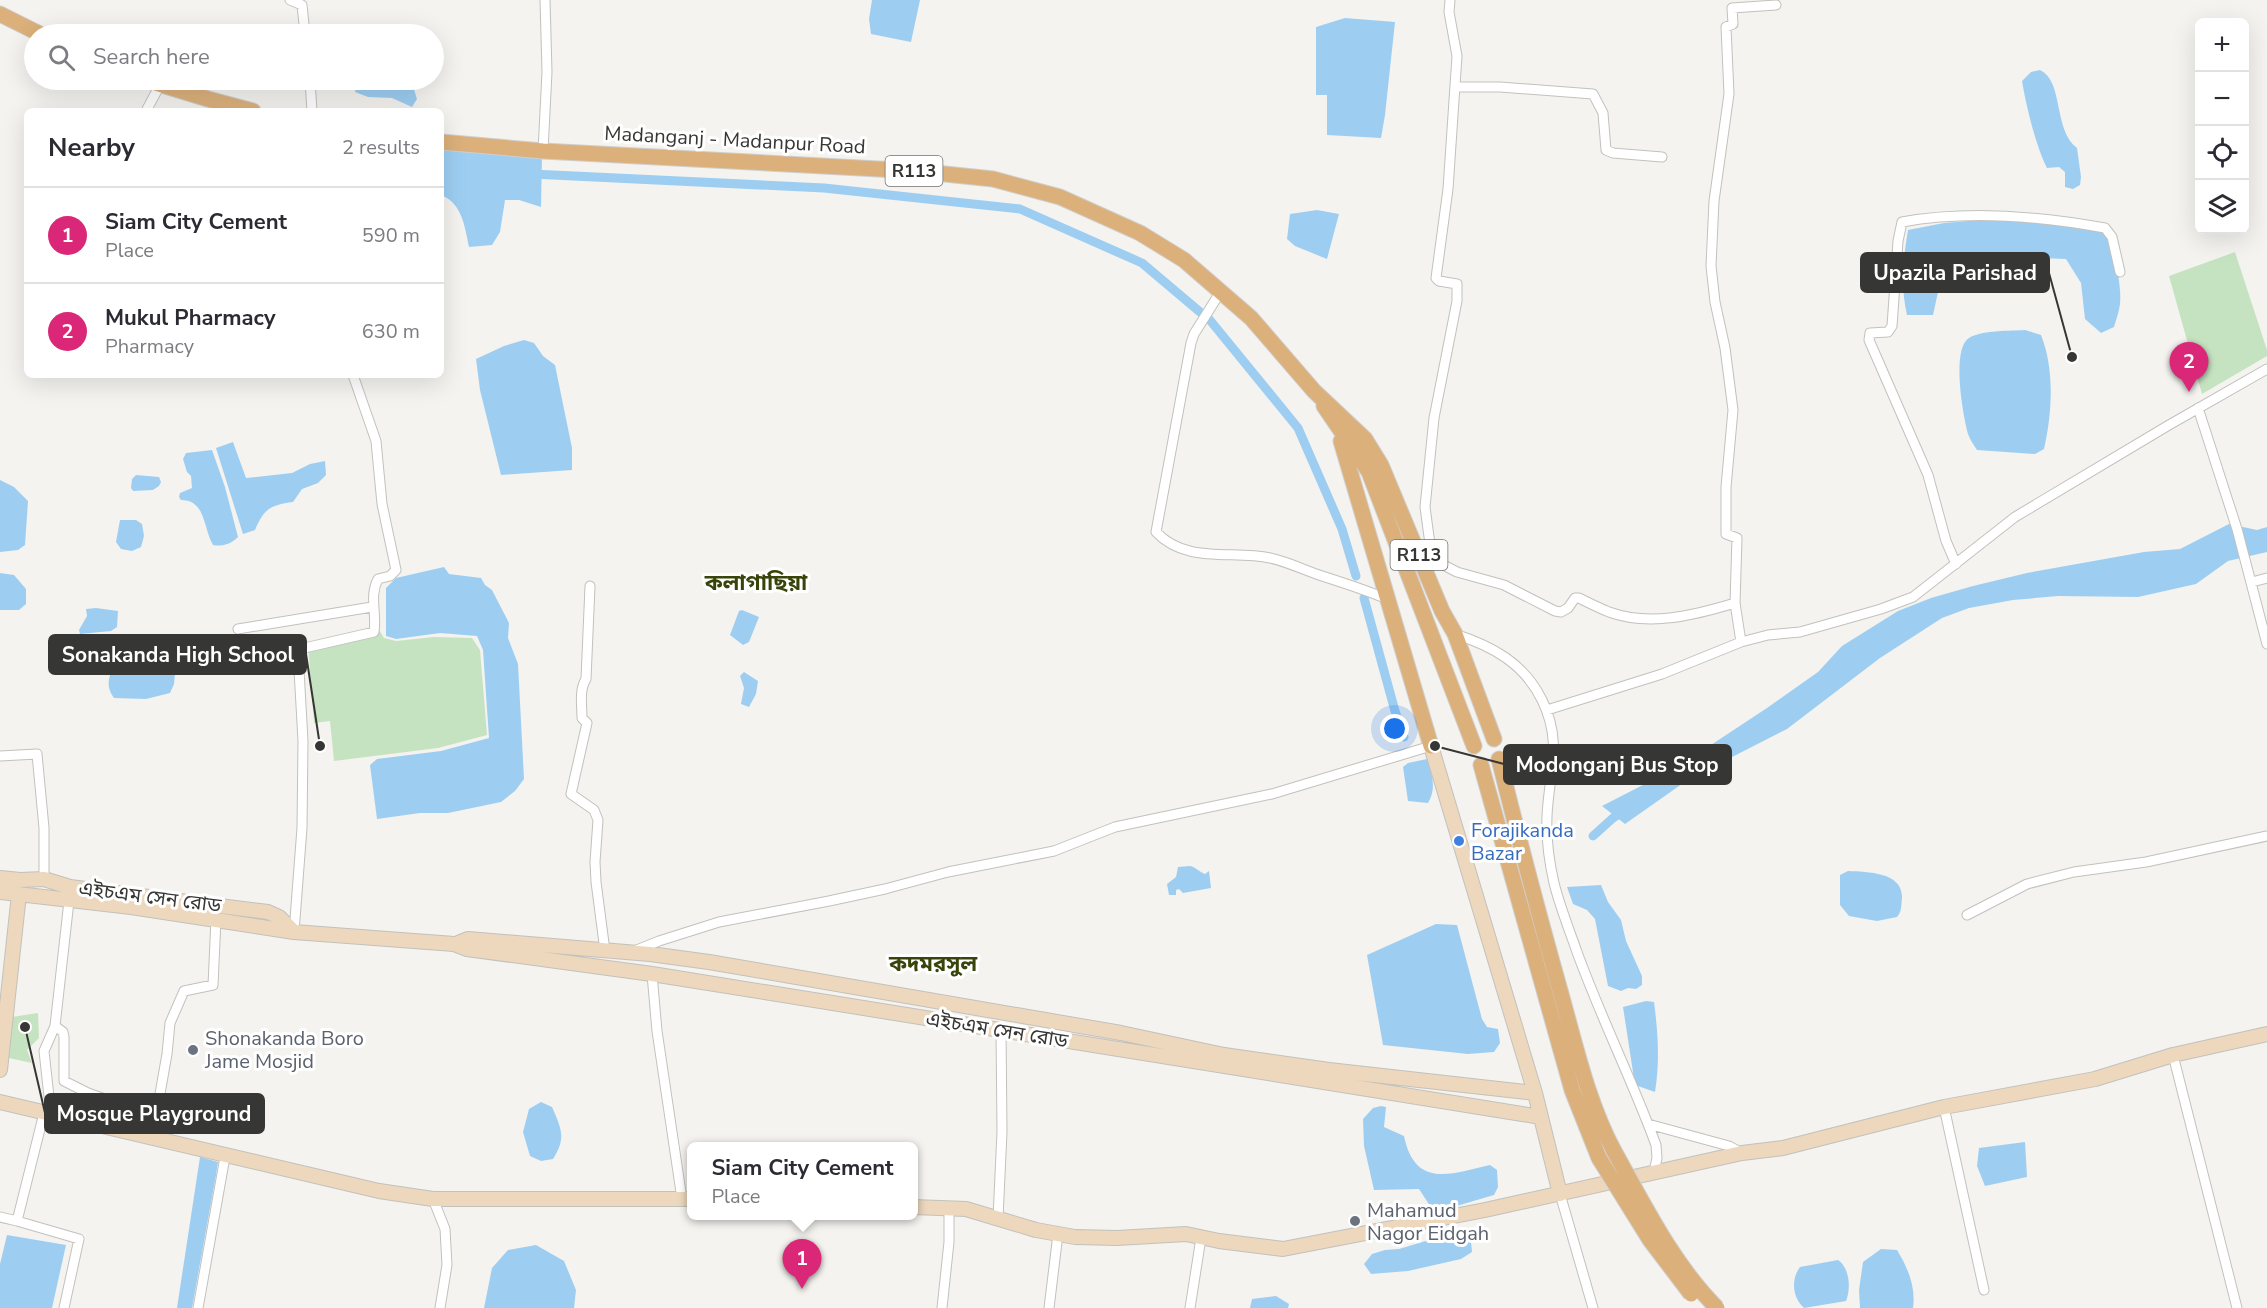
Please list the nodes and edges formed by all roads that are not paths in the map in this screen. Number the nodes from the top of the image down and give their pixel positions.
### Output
1 (290, 0) edge
2 (545, 0) edge
3 (1450, 0) edge
4 (1776, 5) dead end
5 (0, 14) edge
6 (304, 24) edge
7 (24, 26) edge
8 (1455, 87) junction
9 (151, 90) edge
10 (181, 90) edge
11 (311, 90) edge
12 (147, 108) edge
13 (244, 108) edge
14 (312, 108) edge
15 (444, 142) edge
16 (543, 151) junction
17 (1662, 157) dead end
18 (2120, 272) dead end
19 (1221, 291) junction
20 (2267, 369) edge
21 (353, 378) edge
22 (1314, 391) junction
23 (2198, 408) junction
24 (1333, 421) junction
25 (1956, 564) junction
26 (2267, 578) edge
27 (2252, 582) junction
28 (590, 586) dead end
29 (1387, 598) junction
30 (1734, 603) junction
31 (372, 607) junction
32 (238, 629) dead end
33 (1455, 634) junction
34 (1741, 642) junction
35 (2267, 644) edge
36 (1547, 711) junction
37 (1494, 739) dead end
38 (1431, 746) junction
39 (1474, 746) dead end
40 (0, 756) edge
41 (1499, 759) dead end
42 (1480, 765) dead end
43 (2267, 836) edge
44 (0, 878) edge
45 (44, 879) junction
46 (0, 892) edge
47 (19, 894) junction
48 (69, 901) junction
49 (1967, 915) dead end
50 (216, 919) junction
51 (294, 932) junction
52 (454, 944) junction
53 (605, 951) junction
54 (625, 953) junction
55 (618, 970) junction
56 (652, 975) junction
57 (55, 1026) junction
58 (1001, 1030) junction
59 (2267, 1034) edge
60 (2172, 1055) junction
61 (0, 1070) edge
62 (1580, 1089) junction
63 (1535, 1093) junction
64 (0, 1102) edge
65 (1944, 1107) junction
66 (47, 1114) junction
67 (1541, 1118) junction
68 (1648, 1124) junction
69 (148, 1138) junction
70 (1742, 1153) junction
71 (225, 1157) junction
72 (1654, 1172) junction
73 (1560, 1194) junction
74 (433, 1199) junction
75 (687, 1199) edge
76 (918, 1207) edge
77 (949, 1209) junction
78 (0, 1217) edge
79 (998, 1218) junction
80 (17, 1221) junction
81 (1058, 1234) junction
82 (1201, 1238) junction
83 (1984, 1290) dead end
84 (64, 1308) edge
85 (198, 1308) edge
86 (440, 1308) edge
87 (942, 1308) edge
88 (1049, 1308) edge
89 (1190, 1308) edge
90 (1593, 1308) edge
91 (1703, 1308) edge
92 (1717, 1308) edge
93 (2237, 1308) edge

1 - 6 street
2 - 16 street
3 - 8 street
4 - 30 street
5 - 7 main road
8 - 17 street
8 - 30 street
9 - 12 street
10 - 13 main road
11 - 14 street
15 - 16 main road, Madanganj - Madanpur Road / R113
16 - 19 main road, Madanganj - Madanpur Road / R113
18 - 25 street
19 - 22 main road, Madanganj - Madanpur Road / R113
19 - 29 street
20 - 23 street
21 - 31 street
22 - 24 main road, Madanganj - Madanpur Road / R113
22 - 33 main road, Madanganj - Madanpur Road / R113
23 - 25 street
23 - 27 street
24 - 29 main road
24 - 39 main road, Madanganj - Madanpur Road / R113
25 - 34 street
26 - 27 street
27 - 35 street
28 - 53 street
29 - 38 main road
30 - 34 street
31 - 32 street
31 - 51 street
33 - 36 street
33 - 37 main road, Madanganj - Madanpur Road / R113
34 - 36 street
36 - 68 street
38 - 54 street
38 - 63 main road
40 - 45 street
41 - 62 main road
42 - 62 main road
43 - 49 street
44 - 45 main road, এইচএম সেন রোড
45 - 51 main road, এইচএম সেন রোড
46 - 47 main road, এইচএম সেন রোড
47 - 48 main road, এইচএম সেন রোড
47 - 61 main road
48 - 50 main road, এইচএম সেন রোড
48 - 57 street
50 - 51 main road, এইচএম সেন রোড
50 - 69 street
51 - 52 main road, এইচএম সেন রোড
52 - 53 main road, এইচএম সেন রোড
52 - 55 main road, এইচএম সেন রোড
53 - 54 main road, এইচএম সেন রোড
54 - 55 main road
54 - 63 main road, এইচএম সেন রোড
55 - 56 main road, এইচএম সেন রোড
56 - 58 main road, এইচএম সেন রোড
56 - 75 street
57 - 66 street
57 - 69 street
58 - 67 main road, এইচএম সেন রোড
58 - 79 street
59 - 60 main road
60 - 65 main road
60 - 93 street
62 - 91 main road, bridge
62 - 92 main road, bridge
63 - 67 main road
64 - 66 main road
65 - 70 main road
65 - 83 street
66 - 69 main road
66 - 80 street
67 - 73 main road
68 - 70 street
68 - 72 street
69 - 71 main road
70 - 72 main road
71 - 74 main road
71 - 85 street
72 - 73 main road
73 - 82 main road
73 - 90 street
74 - 75 main road
74 - 86 street
76 - 77 main road
77 - 79 main road
77 - 87 street
78 - 80 street
79 - 81 main road
80 - 84 street
81 - 82 main road
81 - 88 street
82 - 89 street

